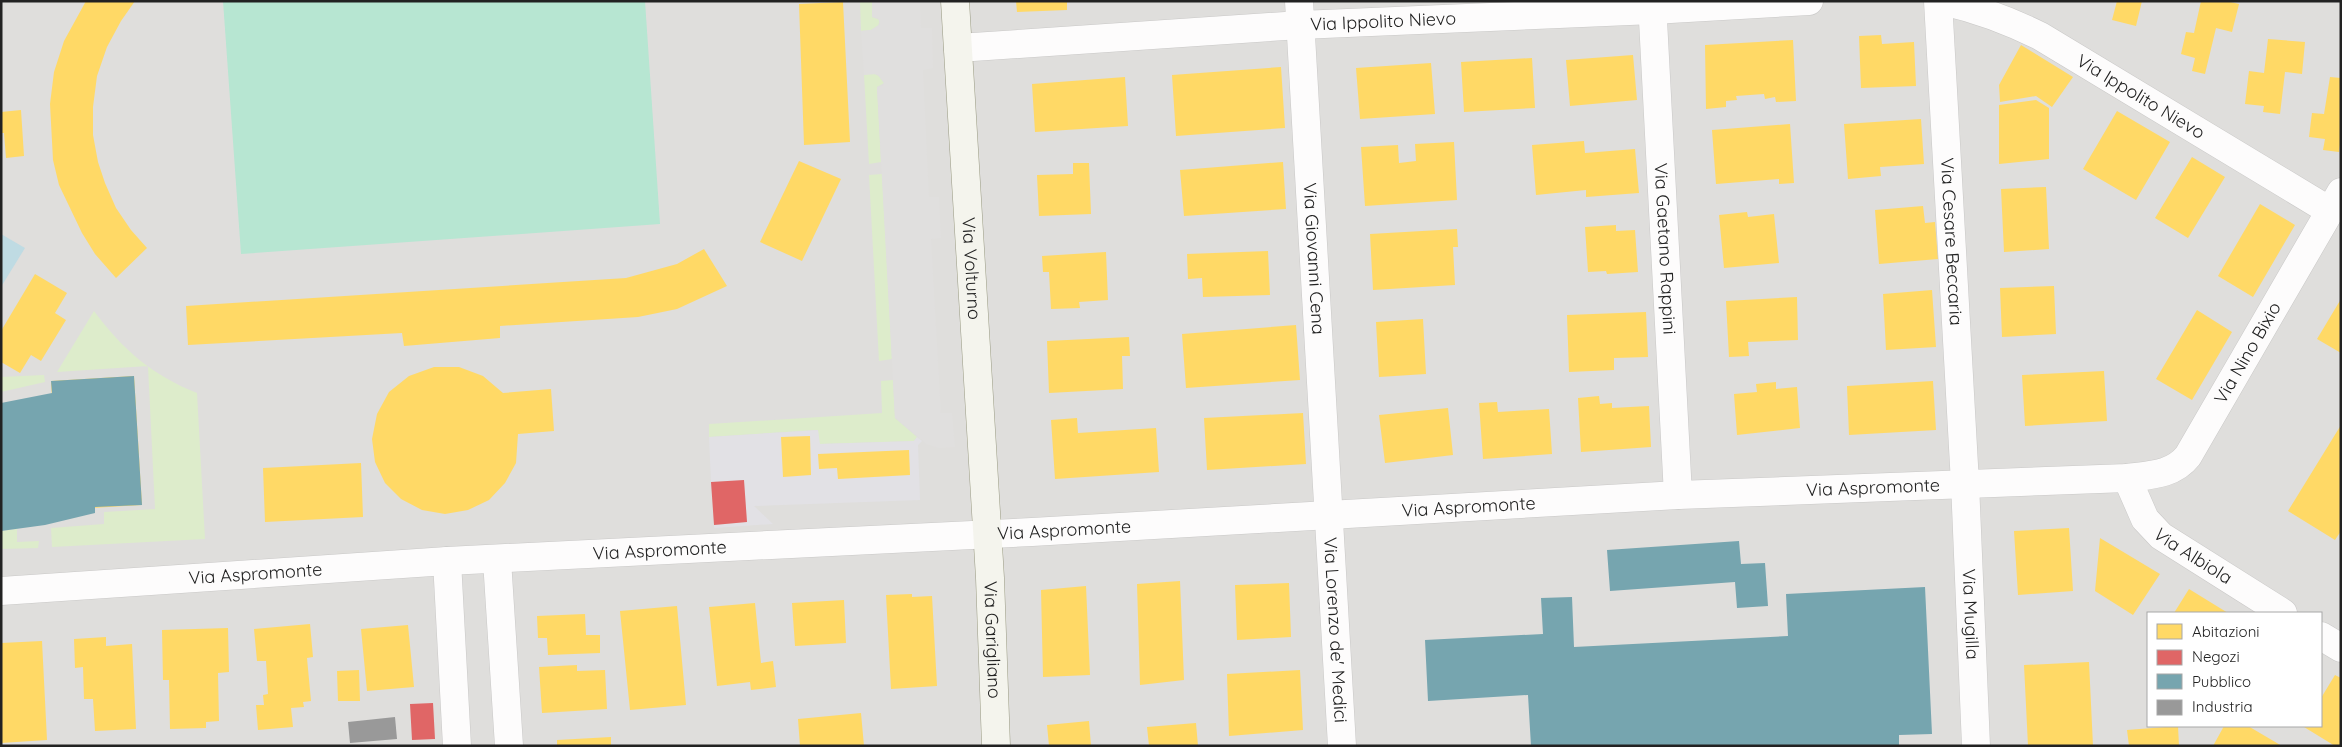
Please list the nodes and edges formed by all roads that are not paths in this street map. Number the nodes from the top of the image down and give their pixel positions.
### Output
1 (955, 1) edge
2 (1809, 1) edge
3 (1938, 1) edge
4 (1943, 1) edge
5 (1652, 6) edge
6 (1299, 13) edge
7 (958, 48) junction
8 (2335, 202) edge
9 (2128, 478) junction
10 (1965, 483) junction
11 (1678, 496) junction
12 (1328, 515) junction
13 (987, 534) junction
14 (497, 560) junction
15 (447, 561) junction
16 (1, 591) edge
17 (2281, 612) edge
18 (2322, 637) edge
19 (2341, 648) edge
20 (458, 746) edge
21 (509, 746) edge
22 (996, 746) edge
23 (1342, 746) edge
24 (1976, 746) edge

1 - 7 main road, Via Volturno
2 - 5 street, Via Ippolito Nievo
3 - 10 street, Via Cesare Beccaria
4 - 8 street, Via Ippolito Nievo
5 - 6 street, Via Ippolito Nievo
5 - 11 street, Via Gaetano Rappini
6 - 7 street, Via Ippolito Nievo
6 - 12 street, Via Giovanni Cena
7 - 13 main road, Via Volturno
8 - 9 street, Via Nino Bixio
9 - 10 street, Via Aspromonte
9 - 17 street, Via Albiola
10 - 11 street, Via Aspromonte
10 - 24 street, Via Mugilla
11 - 12 street, Via Aspromonte
12 - 13 street, Via Aspromonte
12 - 23 street, Via Lorenzo de' Medici
13 - 14 street, Via Aspromonte
13 - 22 main road, Via Garigliano
14 - 15 street, Via Aspromonte
14 - 21 street
15 - 16 street, Via Aspromonte
15 - 20 street
18 - 19 street

